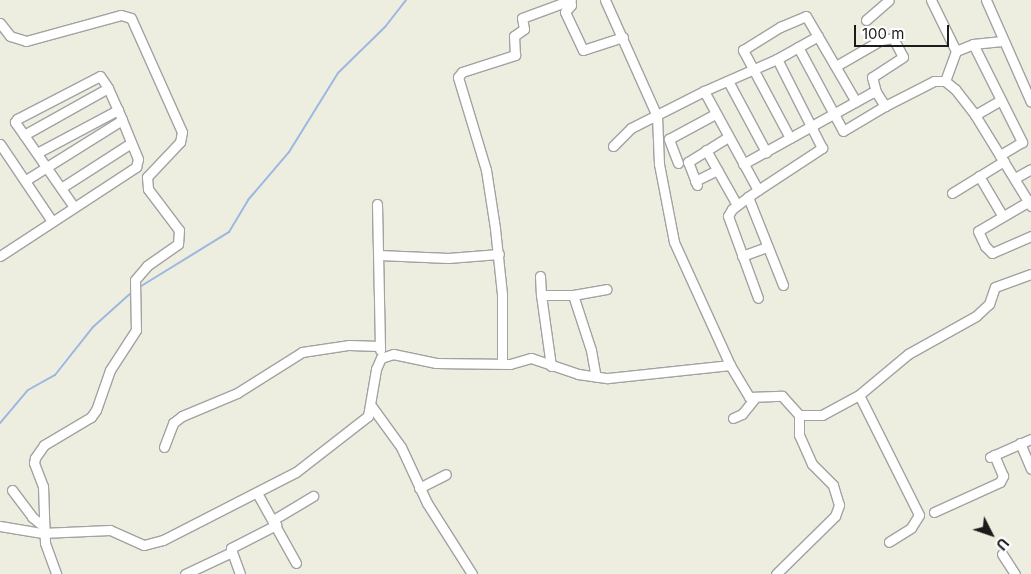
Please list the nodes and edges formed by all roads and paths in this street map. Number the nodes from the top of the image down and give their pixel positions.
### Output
1 (571, 0) edge
2 (605, 0) edge
3 (889, 0) edge
4 (931, 0) edge
5 (986, 0) edge
6 (866, 20) dead end
7 (0, 23) edge
8 (818, 36) junction
9 (623, 37) junction
10 (1002, 41) junction
11 (973, 44) junction
12 (798, 47) junction
13 (956, 51) junction
14 (777, 58) junction
15 (836, 66) junction
16 (753, 70) junction
17 (728, 81) junction
18 (945, 81) junction
19 (108, 88) junction
20 (704, 91) junction
21 (876, 92) junction
22 (1001, 100) junction
23 (856, 102) junction
24 (1031, 102) edge
25 (885, 106) junction
26 (118, 110) junction
27 (715, 114) junction
28 (833, 114) junction
29 (975, 115) junction
30 (657, 116) junction
31 (122, 120) junction
32 (811, 127) junction
33 (75, 133) junction
34 (24, 135) junction
35 (1031, 136) edge
36 (728, 137) junction
37 (790, 138) junction
38 (1022, 142) junction
39 (131, 143) junction
40 (0, 144) edge
41 (81, 145) junction
42 (613, 146) dead end
43 (706, 150) junction
44 (766, 152) junction
45 (37, 153) junction
46 (1002, 158) junction
47 (678, 163) dead end
48 (743, 164) junction
49 (47, 167) junction
50 (1031, 169) edge
51 (718, 170) junction
52 (979, 176) junction
53 (1015, 178) junction
54 (26, 180) junction
55 (61, 188) junction
56 (758, 190) junction
57 (952, 193) dead end
58 (748, 197) junction
59 (1030, 202) edge
60 (377, 204) dead end
61 (737, 205) junction
62 (74, 207) junction
63 (1002, 215) junction
64 (51, 220) junction
65 (1031, 236) edge
66 (767, 247) junction
67 (498, 254) junction
68 (379, 255) junction
69 (0, 256) edge
70 (742, 256) junction
71 (1031, 274) edge
72 (540, 276) dead end
73 (783, 285) dead end
74 (606, 289) dead end
75 (573, 294) junction
76 (541, 295) junction
77 (758, 298) dead end
78 (380, 346) junction
79 (381, 358) junction
80 (502, 364) junction
81 (730, 365) junction
82 (551, 366) junction
83 (596, 377) junction
84 (859, 395) junction
85 (754, 399) junction
86 (372, 407) junction
87 (799, 415) junction
88 (733, 418) dead end
89 (1031, 439) edge
90 (1020, 444) junction
91 (164, 447) dead end
92 (1031, 469) edge
93 (446, 474) dead end
94 (419, 488) junction
95 (12, 490) dead end
96 (257, 493) junction
97 (313, 496) dead end
98 (934, 512) dead end
99 (275, 522) junction
100 (0, 526) edge
101 (43, 530) junction
102 (889, 542) dead end
103 (232, 552) junction
104 (1002, 554) dead end
105 (296, 563) dead end
106 (56, 574) edge
107 (185, 574) edge
108 (240, 574) edge
109 (472, 574) edge
110 (776, 574) edge
111 (1015, 574) edge

1 - 9 street
1 - 67 street
2 - 9 street
3 - 6 street
4 - 13 street
5 - 10 street
7 - 101 street
8 - 12 street
8 - 15 street
8 - 16 street
9 - 30 street
10 - 11 street
10 - 24 street
11 - 13 street
11 - 22 street
12 - 14 street
12 - 28 street
13 - 18 street
14 - 16 street
14 - 32 street
15 - 21 street
15 - 23 street
16 - 17 street
16 - 37 street
17 - 20 street
17 - 44 street
18 - 25 street
18 - 29 street
19 - 26 street
19 - 34 street
19 - 34 street
20 - 27 street
20 - 30 street
21 - 23 street
21 - 25 street
22 - 29 street
22 - 38 street
23 - 28 street
25 - 28 street
26 - 31 street
26 - 33 street
27 - 36 street
27 - 47 street
28 - 32 street
29 - 46 street
30 - 42 street
30 - 81 street
31 - 39 street
31 - 41 street
32 - 37 street
32 - 56 street
33 - 41 street
33 - 45 street
34 - 45 street
35 - 38 street
36 - 43 street
36 - 48 street
37 - 44 street
38 - 46 street
39 - 55 street
39 - 62 street
40 - 54 street
41 - 49 street
43 - 51 street
43 - 51 street
44 - 48 street
45 - 49 street
46 - 52 street
46 - 53 street
48 - 56 street
49 - 54 street
49 - 55 street
50 - 53 street
51 - 61 street
52 - 57 street
52 - 63 street
53 - 59 street
54 - 64 street
55 - 62 street
56 - 58 street
58 - 61 street
58 - 66 street
59 - 63 street
60 - 68 street
61 - 70 street
62 - 64 street
63 - 65 street
64 - 69 street
66 - 70 street
66 - 73 street
67 - 68 street
67 - 80 street
68 - 78 street
70 - 77 street
71 - 84 street
72 - 76 street
74 - 75 street
75 - 76 street
75 - 83 street
76 - 82 street
78 - 79 street
78 - 91 street
79 - 80 street
79 - 86 street
80 - 82 street
81 - 83 street
81 - 85 street
82 - 83 street
84 - 87 street
84 - 102 street
85 - 87 street
85 - 88 street
86 - 94 street
86 - 96 street
87 - 110 street
89 - 90 street
90 - 92 street
90 - 98 street
93 - 94 street
94 - 109 street
95 - 101 street
96 - 99 street
96 - 101 street
97 - 99 street
99 - 103 street
99 - 105 street
100 - 101 street
101 - 106 street
103 - 107 street
103 - 108 street
104 - 111 street

